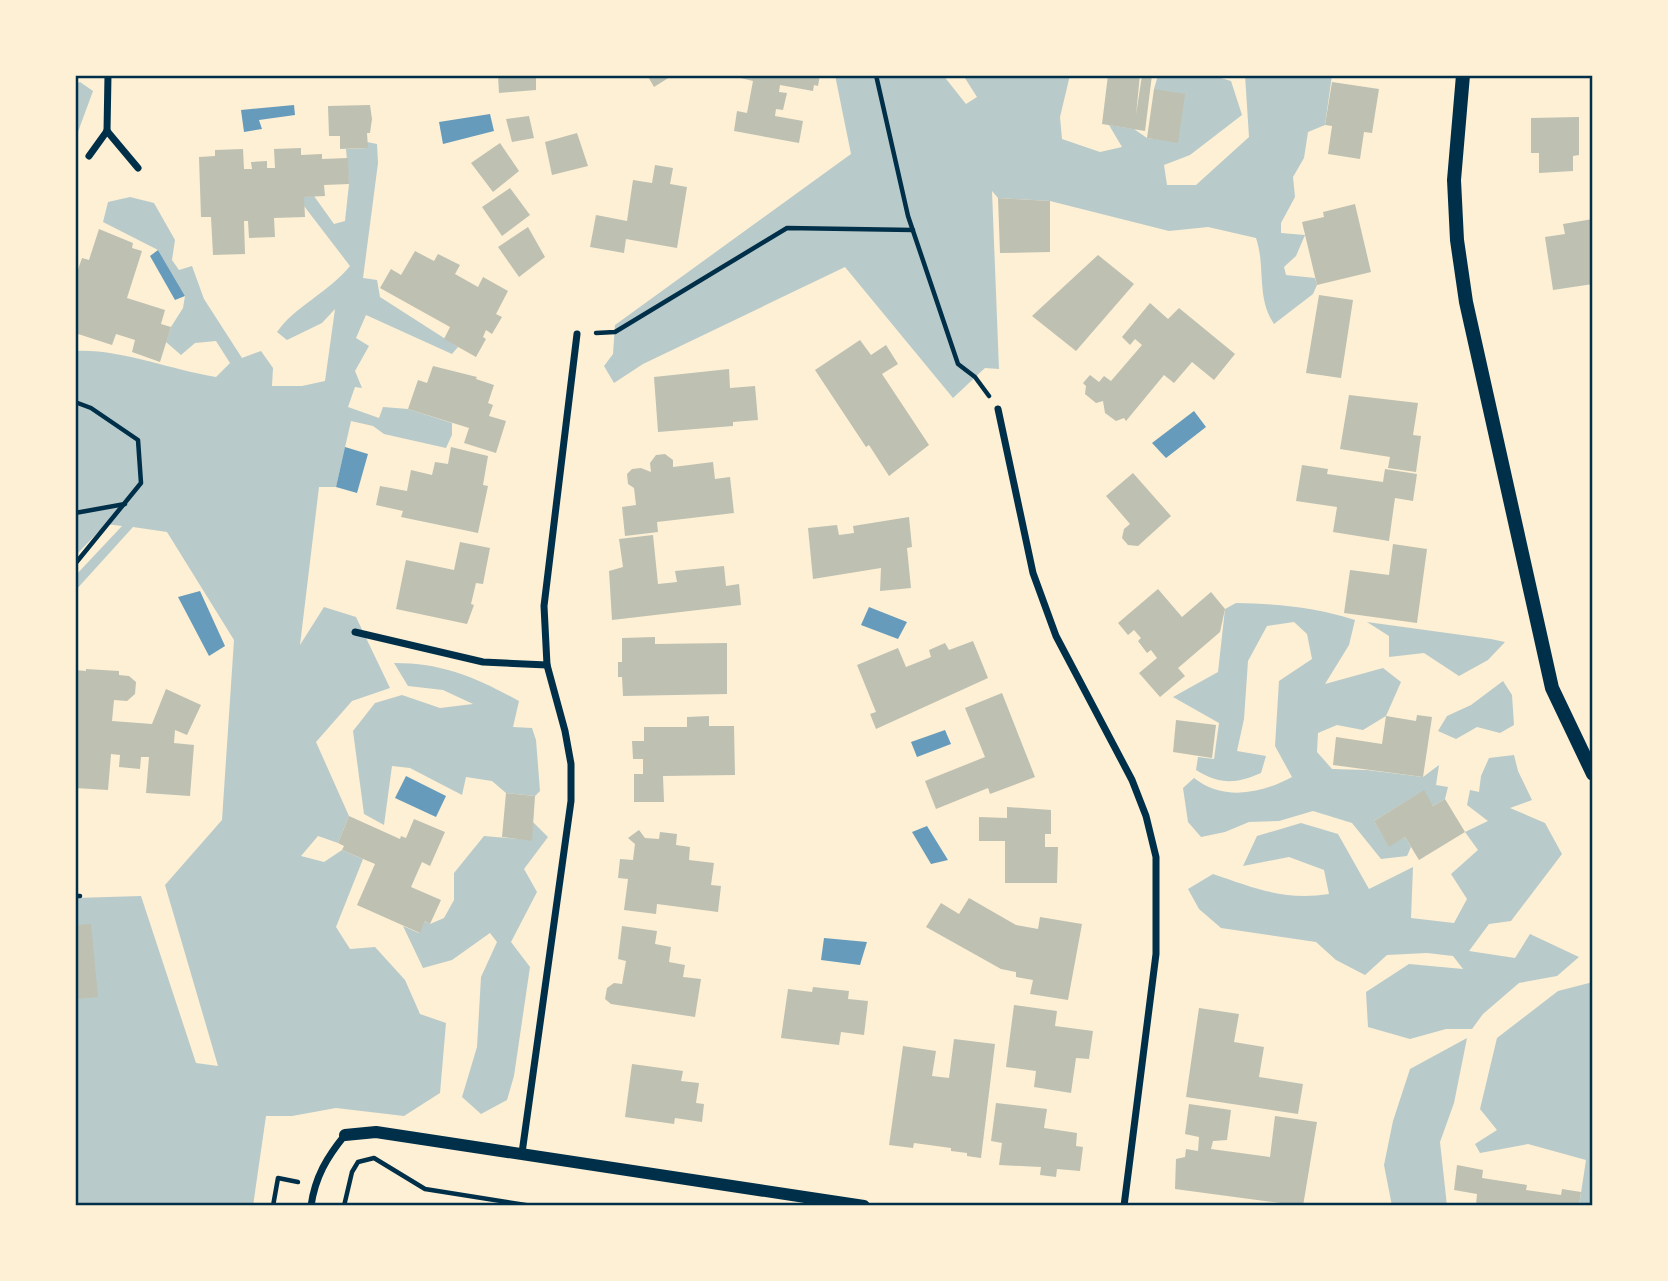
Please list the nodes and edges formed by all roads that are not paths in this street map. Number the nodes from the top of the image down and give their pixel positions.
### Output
1 (108, 75) edge
2 (1463, 75) edge
3 (107, 131) junction
4 (89, 156) dead end
5 (138, 169) dead end
6 (577, 334) road end
7 (998, 409) road end
8 (355, 632) dead end
9 (547, 665) junction
10 (1593, 774) edge
11 (345, 1135) joint
12 (522, 1153) junction
13 (311, 1206) edge
14 (864, 1206) edge
15 (1124, 1206) edge

1 - 3 street
2 - 10 main road
3 - 4 street
3 - 5 street
6 - 9 street
7 - 15 street
8 - 9 street
9 - 12 street
11 - 12 street
11 - 13 street
12 - 14 street

